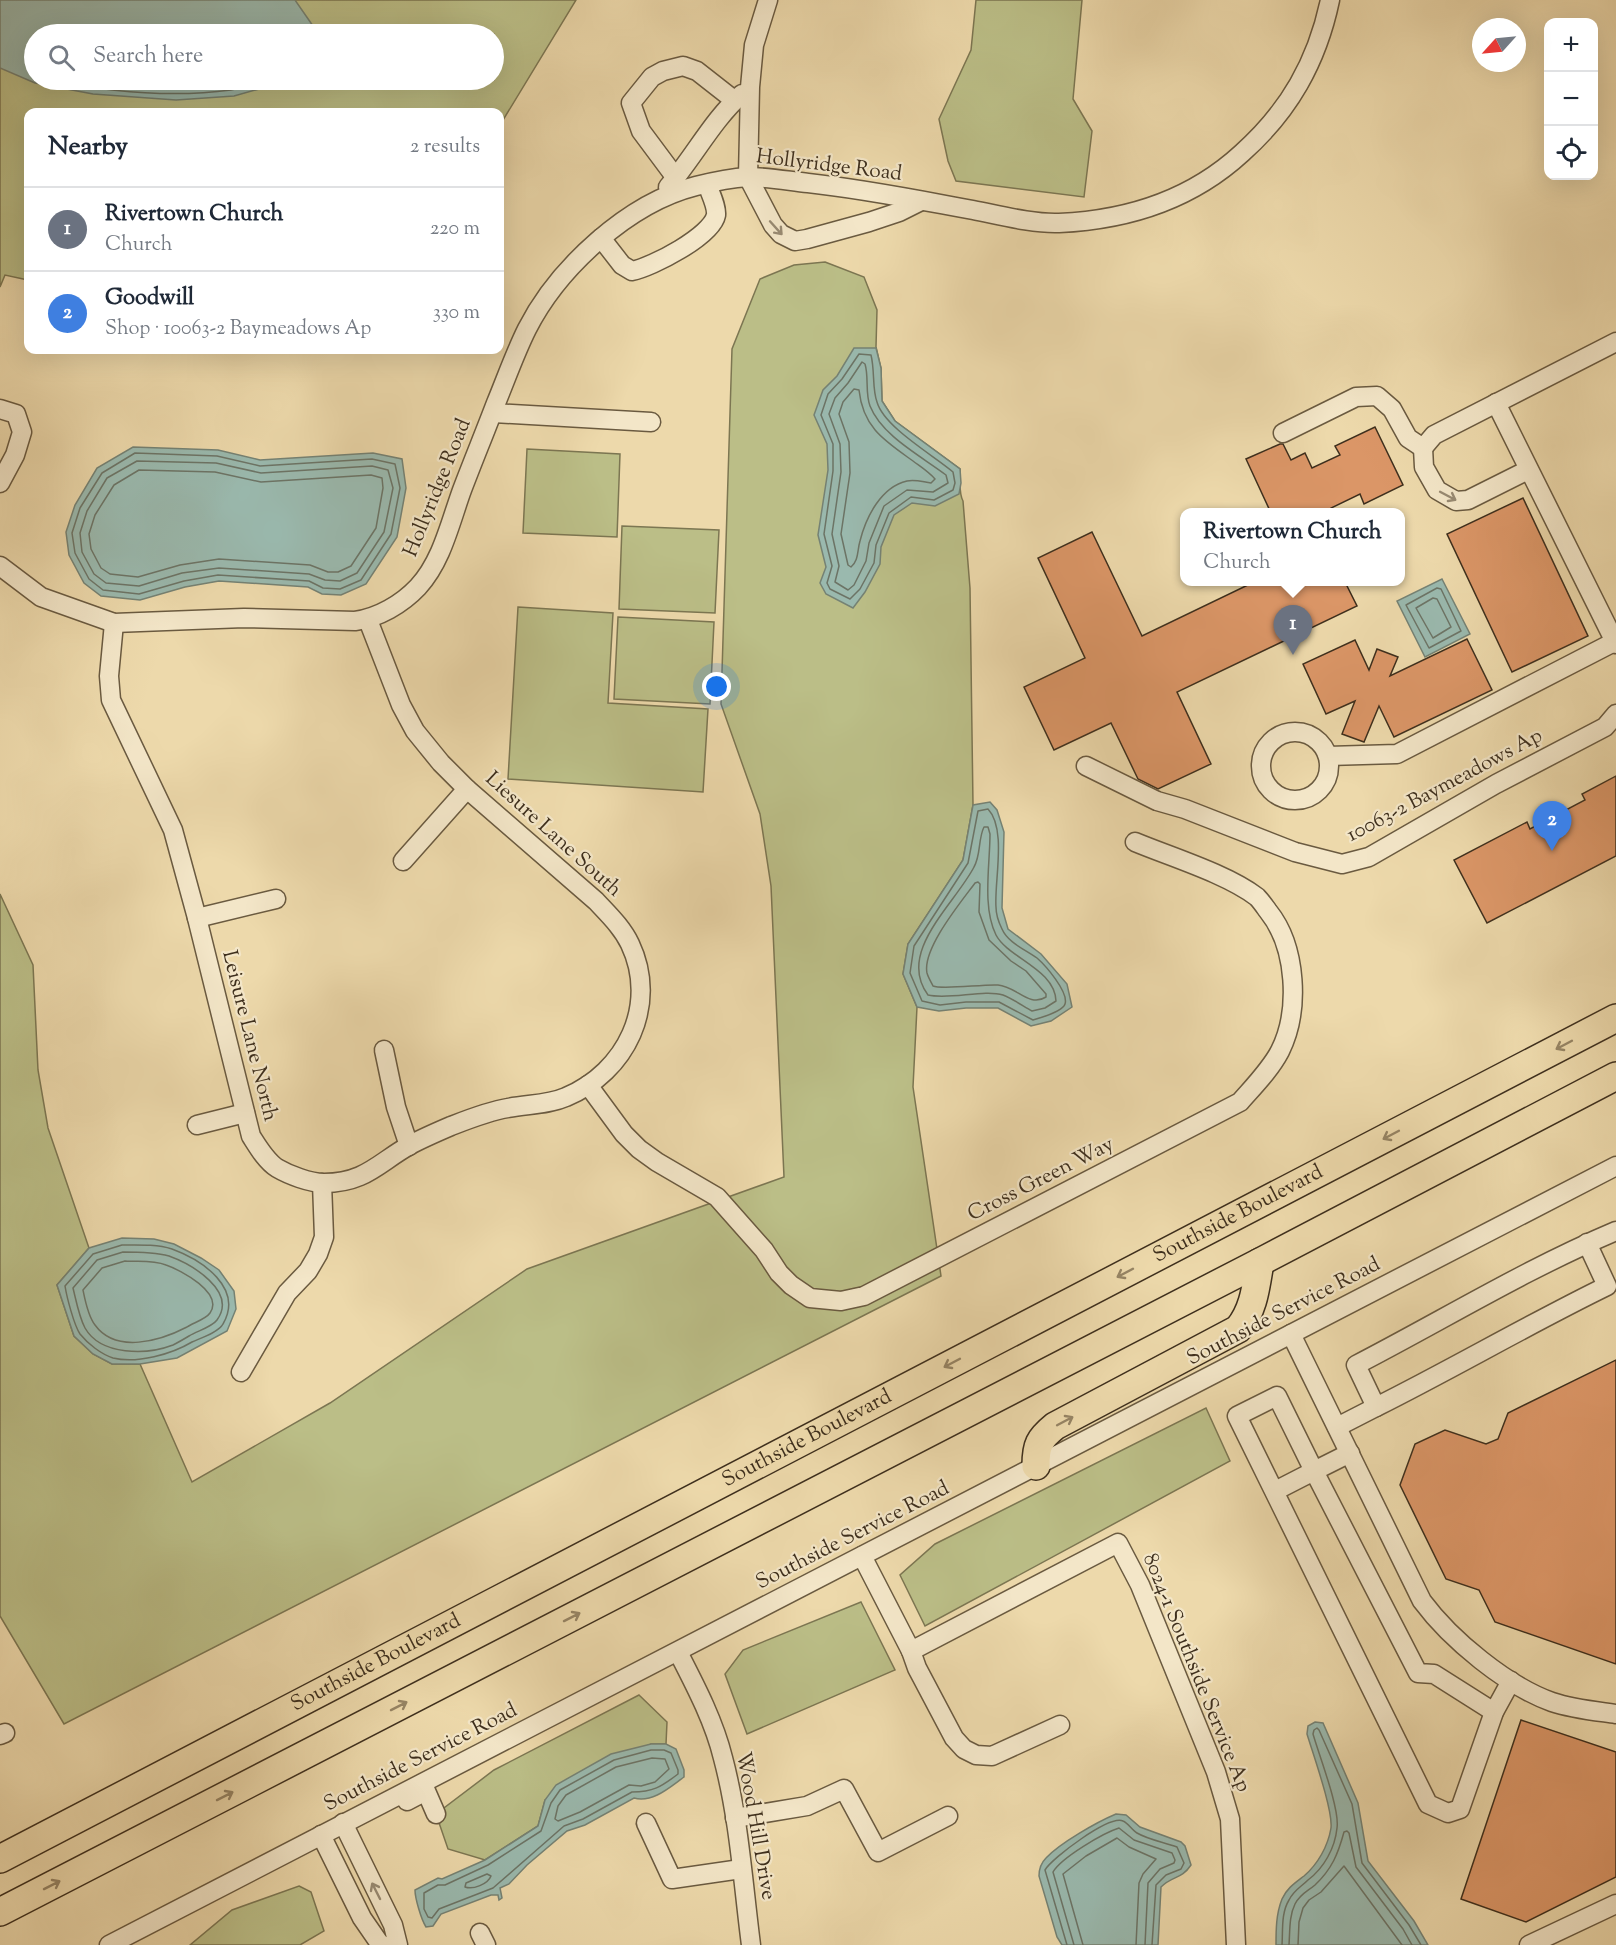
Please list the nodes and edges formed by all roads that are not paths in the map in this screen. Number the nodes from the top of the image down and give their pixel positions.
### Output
1 (768, 0) edge
2 (1330, 0) edge
3 (750, 87) junction
4 (734, 100) junction
5 (748, 177) junction
6 (676, 178) junction
7 (707, 184) junction
8 (921, 201) junction
9 (655, 202) junction
10 (601, 238) junction
11 (1616, 342) edge
12 (1496, 403) junction
13 (0, 409) edge
14 (493, 413) junction
15 (651, 422) dead end
16 (1283, 433) dead end
17 (1423, 448) junction
18 (1528, 470) junction
19 (0, 483) edge
20 (0, 566) edge
21 (368, 620) junction
22 (114, 624) junction
23 (1616, 642) edge
24 (1616, 714) edge
25 (1328, 756) dead end
26 (1086, 766) dead end
27 (467, 789) junction
28 (1135, 842) dead end
29 (403, 861) dead end
30 (276, 899) dead end
31 (197, 918) junction
32 (1616, 1018) edge
33 (384, 1050) dead end
34 (1616, 1076) edge
35 (588, 1085) junction
36 (245, 1113) junction
37 (197, 1125) dead end
38 (409, 1146) junction
39 (1616, 1166) edge
40 (322, 1184) junction
41 (1616, 1231) edge
42 (1587, 1243) junction
43 (1260, 1262) junction
44 (1291, 1334) junction
45 (241, 1372) dead end
46 (1376, 1407) junction
47 (1337, 1427) junction
48 (1350, 1453) junction
49 (1036, 1466) junction
50 (1314, 1471) junction
51 (1275, 1491) junction
52 (862, 1556) junction
53 (911, 1651) junction
54 (678, 1652) junction
55 (1511, 1681) junction
56 (1494, 1712) junction
57 (1616, 1714) edge
58 (1060, 1725) dead end
59 (436, 1814) dead end
60 (948, 1816) dead end
61 (735, 1818) junction
62 (343, 1823) junction
63 (646, 1823) dead end
64 (50, 1834) junction
65 (321, 1835) junction
66 (0, 1844) edge
67 (0, 1859) edge
68 (741, 1869) junction
69 (1616, 1904) edge
70 (0, 1912) edge
71 (139, 1938) edge
72 (109, 1945) edge
73 (383, 1945) edge
74 (398, 1945) edge
75 (751, 1945) edge
76 (1236, 1945) edge
77 (1528, 1945) edge

1 - 3 street
2 - 8 street, Hollyridge Road
3 - 4 street
3 - 5 street
4 - 6 street
4 - 6 street
5 - 7 street, Hollyridge Road
5 - 8 street, Hollyridge Road
5 -> 8 street
6 - 9 street
7 - 9 street, Hollyridge Road
7 - 10 street
9 - 10 street, Hollyridge Road
10 - 14 street, Hollyridge Road
11 - 12 street
12 - 17 street
12 - 18 street
13 - 19 street
14 - 15 street
14 - 21 street, Hollyridge Road
16 - 17 street
17 -> 18 street
18 - 23 street
20 - 22 street, Hollyridge Road
21 - 22 street, Hollyridge Road
21 - 27 street, Liesure Lane South
22 - 31 street, Leisure Lane North
23 - 25 street
24 - 26 street, 10063-2 Baymeadows Ap
27 - 29 street
27 - 35 street, Liesure Lane South
28 - 35 street, Cross Green Way
30 - 31 street
31 - 36 street, Leisure Lane North
32 -> 64 highway, Southside Boulevard
33 - 38 street
34 - 43 highway
35 - 38 street, Leisure Lane North
36 - 37 street
36 - 40 street, Leisure Lane North
38 - 40 street, Leisure Lane North
39 - 44 street, Southside Service Road
40 - 45 street
41 - 42 street
42 - 46 street
42 - 46 street
49 -> 43 highway
70 -> 43 highway
44 - 47 street
44 - 49 street, Southside Service Road
46 - 47 street
47 - 48 street
48 - 50 street
48 - 55 street
49 - 52 street, Southside Service Road
50 - 51 street
50 - 51 street
50 - 56 street
51 - 56 street
52 - 53 street
52 - 54 street, Southside Service Road
53 - 58 street
53 - 76 street, 8024-1 Southside Service Ap
54 - 61 street, Wood Hill Drive
54 - 62 street, Southside Service Road
55 - 56 street
55 - 57 street
59 - 71 street
60 - 61 street
61 - 68 street, Wood Hill Drive
62 - 65 street, Southside Service Road
74 -> 62 street
63 - 68 street
64 - 66 highway
64 - 67 highway, Southside Boulevard
65 - 71 street, Southside Service Road
65 - 73 street
68 - 75 street, Wood Hill Drive
69 - 77 street
71 - 72 street, Southside Service Road

